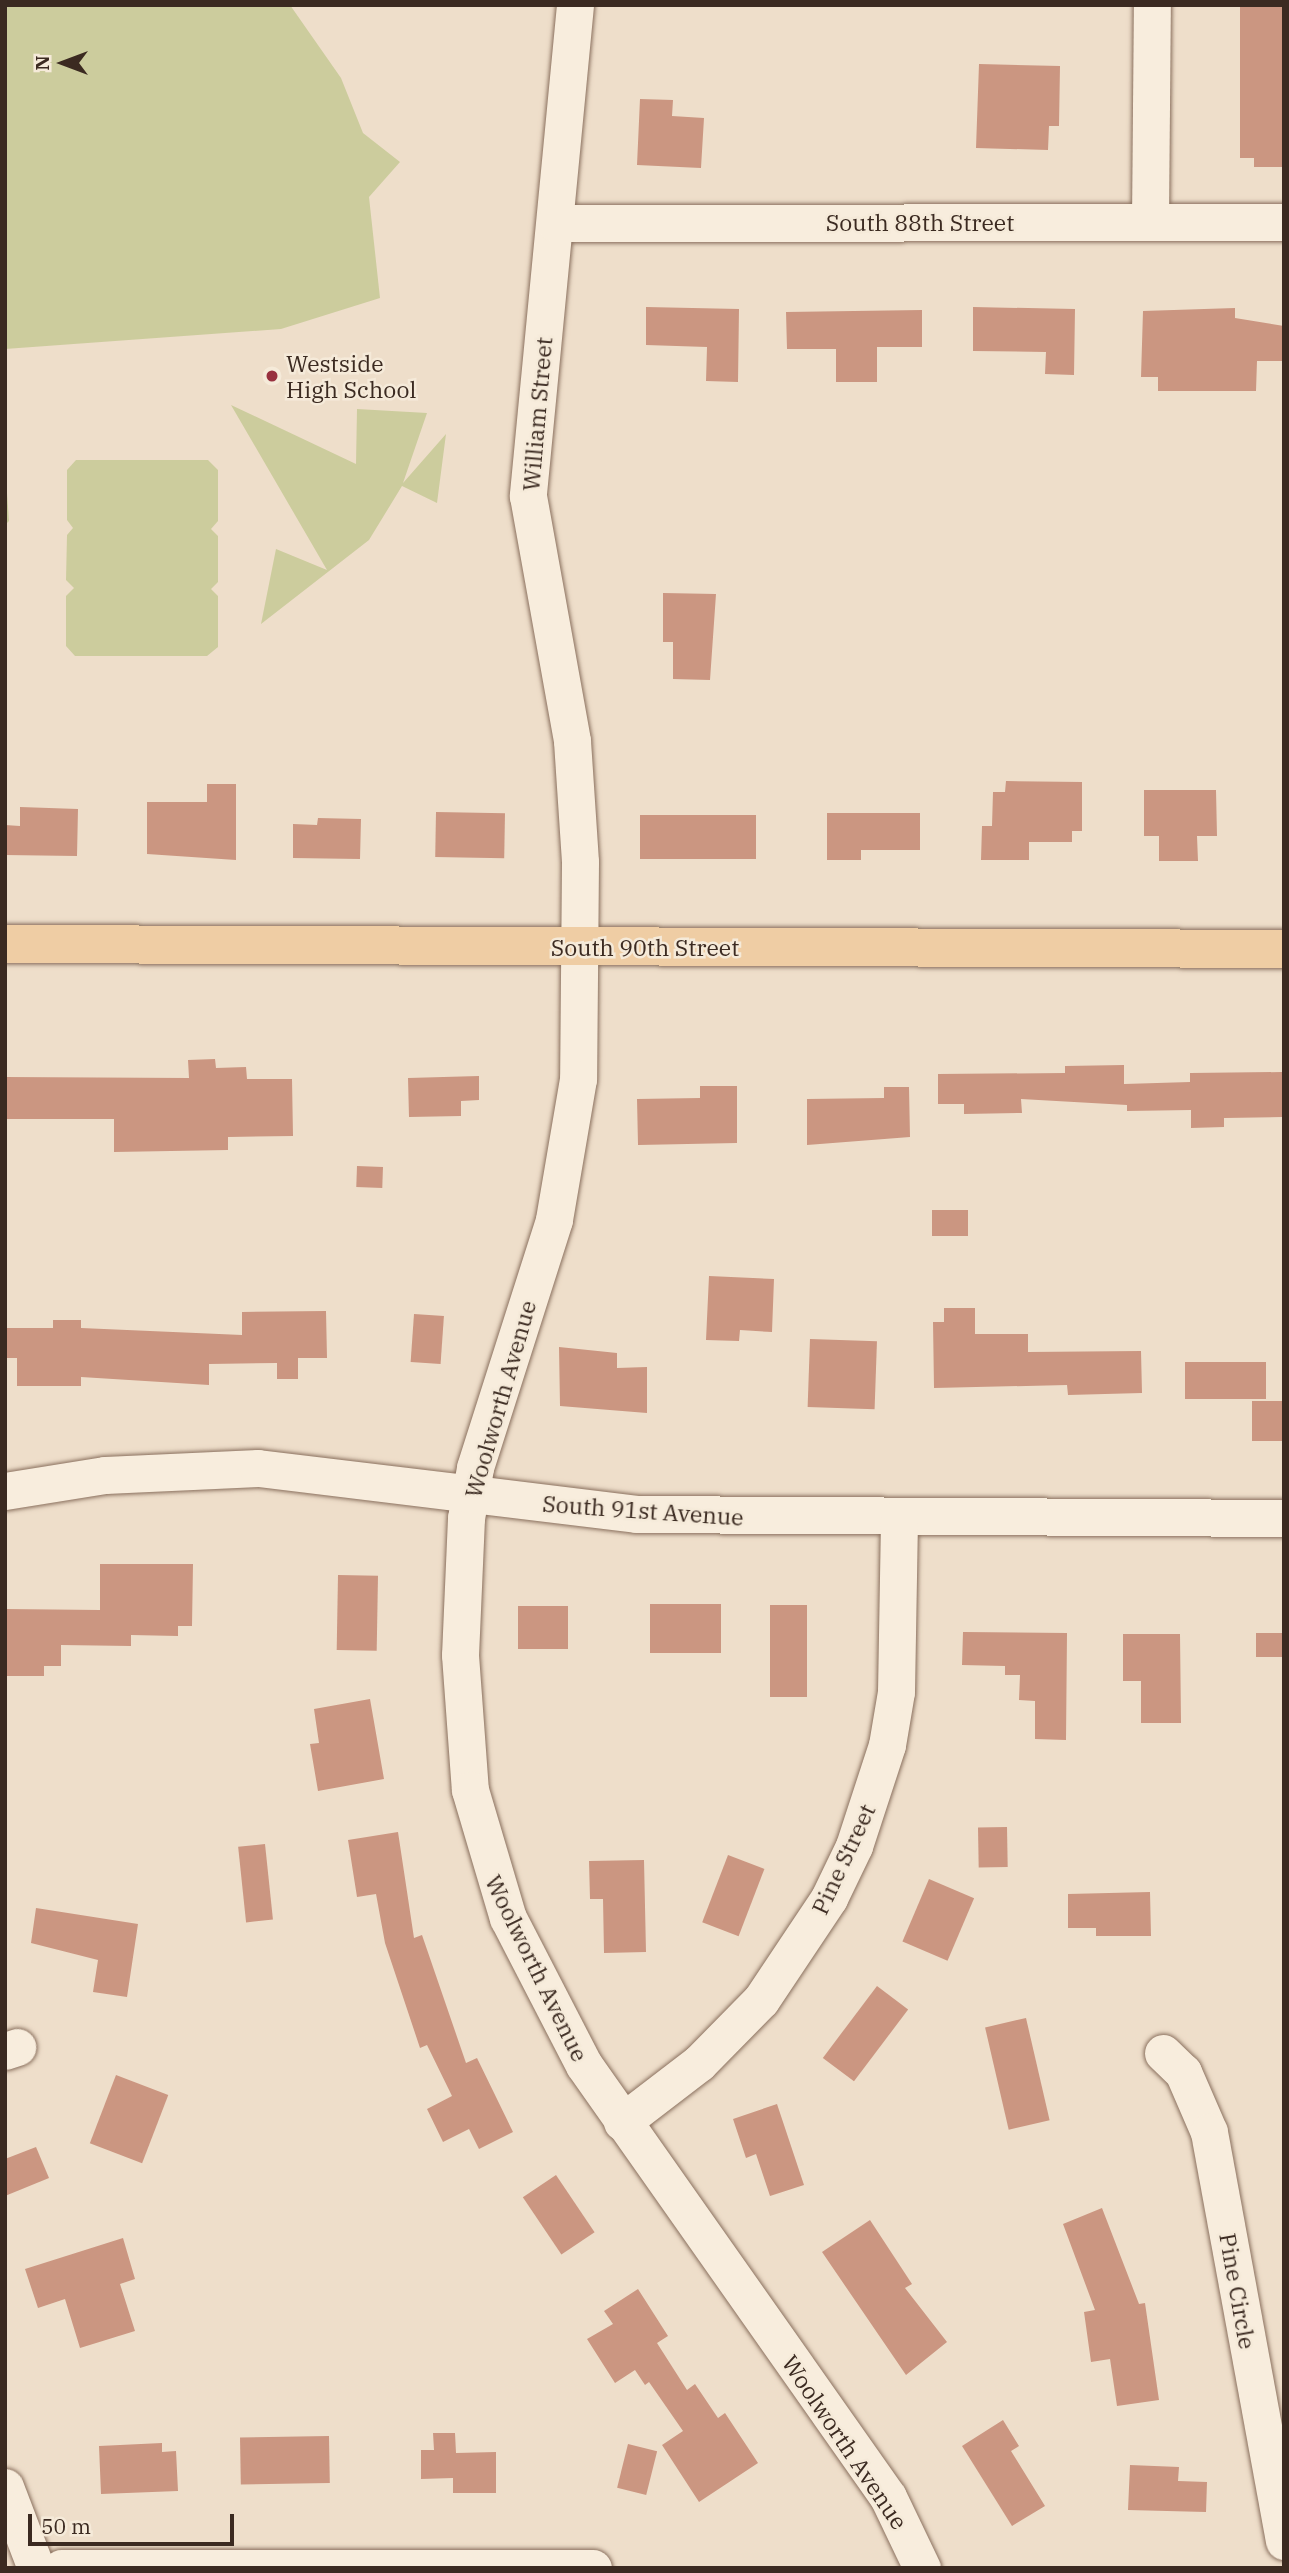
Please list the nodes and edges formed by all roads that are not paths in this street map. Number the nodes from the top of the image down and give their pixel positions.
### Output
1 (575, 5) edge
2 (1152, 5) edge
3 (1150, 221) junction
4 (1284, 222) edge
5 (555, 223) junction
6 (5, 944) edge
7 (579, 946) junction
8 (1284, 949) edge
9 (5, 1491) edge
10 (470, 1493) junction
11 (899, 1518) junction
12 (1284, 1518) edge
13 (1163, 2053) dead end
14 (622, 2122) junction
15 (5, 2487) edge
16 (1284, 2541) edge
17 (39, 2567) edge
18 (593, 2568) edge
19 (922, 2568) edge

1 - 5 street, William Street
2 - 3 street
3 - 4 street, South 88th Street
3 - 5 street, South 88th Street
5 - 7 street, William Street
6 - 7 main road, South 90th Street
7 - 8 main road, South 90th Street
7 - 10 street, Woolworth Avenue
9 - 10 street, South 91st Avenue
10 - 11 street, South 91st Avenue
10 - 14 street, Woolworth Avenue
11 - 12 street, South 91st Avenue
11 - 14 street, Pine Street
13 - 16 street, Pine Circle
14 - 19 street, Woolworth Avenue
15 - 17 street
17 - 18 street

